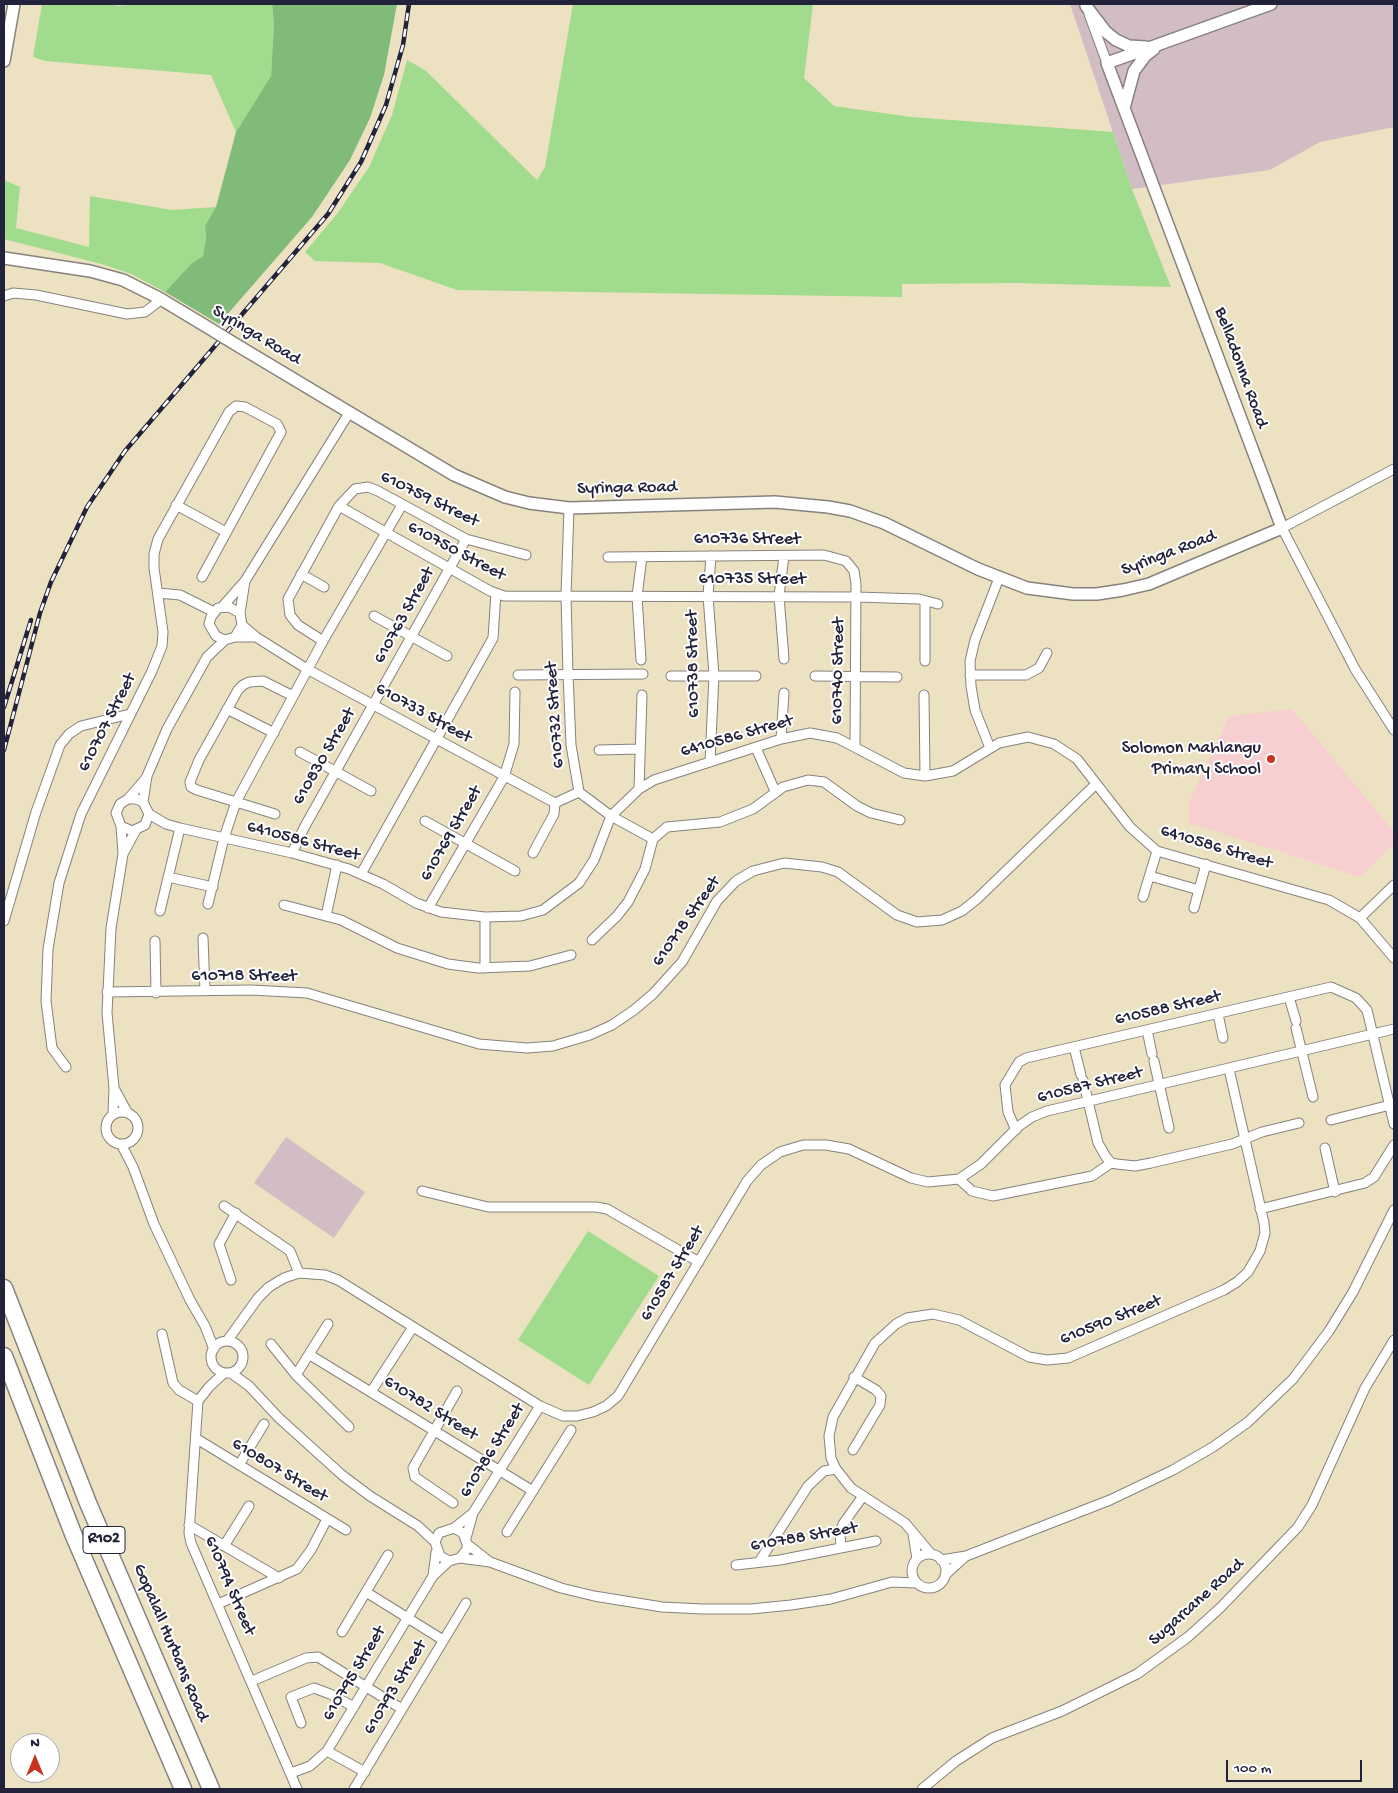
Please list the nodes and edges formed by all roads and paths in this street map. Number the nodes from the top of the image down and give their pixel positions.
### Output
1 (14, 4) edge
2 (1271, 4) edge
3 (1086, 5) edge
4 (1159, 44) junction
5 (4, 61) edge
6 (1108, 64) junction
7 (1124, 110) junction
8 (4, 258) edge
9 (4, 296) edge
10 (162, 299) junction
11 (349, 413) junction
12 (1394, 469) edge
13 (176, 505) junction
14 (402, 505) junction
15 (339, 506) junction
16 (569, 508) junction
17 (1282, 528) junction
18 (226, 532) junction
19 (386, 532) junction
20 (466, 539) junction
21 (526, 555) dead end
22 (642, 556) junction
23 (711, 556) junction
24 (784, 556) junction
25 (608, 557) dead end
26 (450, 568) junction
27 (300, 574) junction
28 (202, 578) dead end
29 (999, 578) junction
30 (245, 581) junction
31 (324, 587) dead end
32 (158, 593) junction
33 (496, 594) junction
34 (566, 596) junction
35 (637, 596) junction
36 (708, 596) junction
37 (780, 596) junction
38 (857, 597) junction
39 (925, 600) junction
40 (938, 604) dead end
41 (198, 606) junction
42 (223, 606) junction
43 (214, 612) junction
44 (240, 613) junction
45 (374, 616) dead end
46 (242, 625) junction
47 (210, 628) junction
48 (235, 637) junction
49 (256, 637) junction
50 (412, 637) junction
51 (225, 640) junction
52 (323, 641) junction
53 (1047, 654) dead end
54 (447, 656) dead end
55 (207, 657) junction
56 (784, 659) dead end
57 (641, 660) dead end
58 (925, 661) dead end
59 (308, 669) junction
60 (568, 674) junction
61 (643, 674) dead end
62 (518, 675) dead end
63 (970, 675) junction
64 (671, 676) dead end
65 (714, 676) junction
66 (756, 676) dead end
67 (815, 676) dead end
68 (856, 676) junction
69 (897, 676) dead end
70 (515, 692) dead end
71 (784, 693) dead end
72 (642, 695) dead end
73 (924, 695) dead end
74 (293, 696) junction
75 (374, 706) junction
76 (227, 709) junction
77 (130, 714) junction
78 (1394, 730) edge
79 (274, 733) junction
80 (782, 739) junction
81 (438, 740) junction
82 (855, 746) junction
83 (756, 748) junction
84 (990, 748) junction
85 (640, 749) junction
86 (599, 750) dead end
87 (300, 752) dead end
88 (710, 762) junction
89 (336, 771) junction
90 (147, 776) junction
91 (925, 776) junction
92 (504, 777) junction
93 (1096, 784) junction
94 (638, 788) junction
95 (372, 791) dead end
96 (775, 791) junction
97 (579, 792) junction
98 (128, 799) junction
99 (143, 802) junction
100 (236, 802) junction
101 (555, 802) junction
102 (149, 814) junction
103 (275, 814) dead end
104 (611, 816) junction
105 (900, 820) dead end
106 (425, 821) dead end
107 (166, 824) junction
108 (145, 825) junction
109 (121, 826) junction
110 (180, 828) junction
111 (136, 830) junction
112 (224, 838) junction
113 (653, 839) junction
114 (466, 844) junction
115 (1157, 851) junction
116 (292, 853) junction
117 (533, 853) dead end
118 (122, 854) junction
119 (1206, 864) junction
120 (337, 865) junction
121 (515, 871) dead end
122 (362, 874) junction
123 (1150, 876) junction
124 (168, 877) junction
125 (1394, 885) edge
126 (213, 886) junction
127 (1199, 890) junction
128 (1143, 897) dead end
129 (208, 904) dead end
130 (284, 905) dead end
131 (428, 908) junction
132 (1194, 908) dead end
133 (160, 911) dead end
134 (326, 916) junction
135 (484, 917) junction
136 (1360, 918) junction
137 (4, 919) edge
138 (203, 938) dead end
139 (592, 940) dead end
140 (155, 941) dead end
141 (571, 955) dead end
142 (1394, 958) edge
143 (485, 968) junction
144 (205, 991) junction
145 (107, 992) junction
146 (156, 993) junction
147 (1289, 997) junction
148 (1218, 1014) junction
149 (1394, 1029) edge
150 (1147, 1030) junction
151 (1374, 1034) junction
152 (1224, 1038) dead end
153 (1074, 1047) junction
154 (1302, 1051) junction
155 (66, 1067) dead end
156 (1229, 1069) junction
157 (1159, 1085) junction
158 (114, 1088) junction
159 (1313, 1097) dead end
160 (1088, 1102) junction
161 (1392, 1105) edge
162 (127, 1112) junction
163 (113, 1114) junction
164 (1332, 1120) dead end
165 (1299, 1123) dead end
166 (1394, 1124) edge
167 (1169, 1128) dead end
168 (1016, 1130) junction
169 (1244, 1138) junction
170 (131, 1142) junction
171 (121, 1144) junction
172 (1394, 1144) edge
173 (1324, 1148) dead end
174 (1111, 1162) junction
175 (133, 1167) junction
176 (959, 1179) junction
177 (422, 1191) dead end
178 (1335, 1192) junction
179 (224, 1206) dead end
180 (1260, 1209) junction
181 (1394, 1210) edge
182 (236, 1214) junction
183 (699, 1262) junction
184 (299, 1273) junction
185 (231, 1280) dead end
186 (4, 1288) edge
187 (240, 1323) junction
188 (328, 1324) dead end
189 (205, 1326) junction
190 (412, 1327) junction
191 (162, 1334) dead end
192 (1394, 1340) edge
193 (224, 1341) junction
194 (271, 1344) dead end
195 (237, 1345) junction
196 (214, 1349) junction
197 (310, 1355) junction
198 (4, 1356) edge
199 (242, 1363) junction
200 (214, 1366) junction
201 (227, 1373) junction
202 (296, 1375) junction
203 (854, 1377) junction
204 (208, 1386) junction
205 (250, 1386) junction
206 (457, 1391) dead end
207 (371, 1392) junction
208 (198, 1401) junction
209 (540, 1406) junction
210 (264, 1424) dead end
211 (349, 1427) dead end
212 (433, 1430) junction
213 (571, 1430) dead end
214 (196, 1439) junction
215 (853, 1450) dead end
216 (239, 1465) junction
217 (836, 1468) junction
218 (500, 1472) junction
219 (533, 1491) junction
220 (864, 1496) junction
221 (453, 1503) dead end
222 (248, 1506) dead end
223 (474, 1513) junction
224 (327, 1519) junction
225 (189, 1525) junction
226 (418, 1526) junction
227 (454, 1528) junction
228 (346, 1530) dead end
229 (444, 1530) junction
230 (507, 1532) dead end
231 (913, 1534) junction
232 (467, 1541) junction
233 (434, 1542) junction
234 (876, 1542) dead end
235 (224, 1546) junction
236 (841, 1548) junction
237 (436, 1552) junction
238 (931, 1554) junction
239 (388, 1555) dead end
240 (966, 1556) junction
241 (460, 1558) junction
242 (917, 1559) junction
243 (941, 1560) junction
244 (449, 1561) junction
245 (490, 1562) junction
246 (759, 1562) junction
247 (736, 1565) dead end
248 (912, 1569) junction
249 (944, 1575) junction
250 (433, 1576) junction
251 (279, 1578) junction
252 (892, 1582) junction
253 (917, 1583) junction
254 (366, 1592) junction
255 (466, 1603) dead end
256 (218, 1604) junction
257 (407, 1618) junction
258 (342, 1632) dead end
259 (444, 1640) junction
260 (252, 1681) junction
261 (366, 1685) junction
262 (354, 1707) junction
263 (402, 1708) junction
264 (301, 1723) dead end
265 (327, 1751) junction
266 (365, 1772) junction
267 (291, 1773) junction
268 (183, 1789) edge
269 (211, 1789) edge
270 (297, 1789) edge
271 (354, 1789) edge
272 (922, 1789) edge

1 - 5 street
2 - 4 street
3 - 4 street
3 - 6 street, Belladonna Road
4 - 6 street
4 - 7 street
6 - 7 street, Belladonna Road
7 - 17 street, Belladonna Road
8 - 10 street, Syringa Road
9 - 10 street
10 - 11 street, Syringa Road, bridge
11 - 16 street, Syringa Road
11 - 30 street
12 - 17 street
13 - 18 street
13 - 18 street, 610707 Street
13 - 32 street, 610707 Street
14 - 15 street, 610759 Street
14 - 19 street
14 - 20 street, 610759 Street
15 - 19 street, 610750 Street
15 - 27 street, 610759 Street
16 - 29 street, Syringa Road
16 - 34 street, 610732 Street
17 - 29 street, Syringa Road
17 - 78 street, Belladonna Road
18 - 28 street
19 - 26 street, 610750 Street
19 - 52 street
20 - 21 street, 610759 Street
20 - 26 street, 610763 Street
22 - 23 street, 610736 Street
22 - 25 street, 610736 Street
22 - 35 street
23 - 24 street, 610736 Street
23 - 36 street, 610738 Street
24 - 37 street
24 - 38 street, 610736 Street
26 - 33 street, 610750 Street
26 - 50 street, 610763 Street
27 - 31 street
27 - 52 street, 610759 Street
29 - 63 street
30 - 42 street
30 - 44 street
32 - 41 street
32 - 77 street, 610707 Street
33 - 34 street, 610750 Street
33 - 81 street
34 - 35 street, 610735 Street
34 - 60 street, 610732 Street
35 - 36 street, 610735 Street
35 - 57 street
36 - 37 street, 610735 Street
36 - 65 street, 610738 Street
37 - 38 street, 610735 Street
37 - 56 street
38 - 39 street, 610735 Street
38 - 68 street, 610740 Street
39 - 40 street, 610735 Street
39 - 58 street
41 - 43 street
41 - 47 street
42 - 43 street
42 - 44 street
43 - 47 street
44 - 46 street
45 - 50 street
46 - 48 street
46 - 49 street, 610733 Street
47 - 51 street
47 - 55 street
48 - 49 street
48 - 51 street
49 - 59 street, 610733 Street
50 - 54 street
50 - 75 street, 610763 Street
51 - 55 street
52 - 59 street
53 - 63 street
55 - 90 street
59 - 74 street
59 - 75 street, 610733 Street
60 - 61 street
60 - 62 street
60 - 97 street, 610732 Street
63 - 84 street
64 - 65 street
65 - 66 street
65 - 88 street, 610738 Street
67 - 68 street
68 - 69 street
68 - 82 street, 610740 Street
70 - 92 street, 610769 Street
71 - 80 street
72 - 85 street
73 - 91 street
74 - 76 street
74 - 79 street
75 - 81 street, 610733 Street
75 - 89 street, 610830 Street
76 - 79 street
76 - 100 street
77 - 137 street
77 - 155 street, 610707 Street
79 - 100 street
80 - 82 street, 6410586 Street
80 - 83 street, 6410586 Street
81 - 92 street, 610733 Street
81 - 122 street
82 - 91 street, 6410586 Street
83 - 88 street, 6410586 Street
83 - 96 street
84 - 91 street, 6410586 Street
84 - 93 street, 6410586 Street
85 - 86 street
85 - 94 street
87 - 89 street
88 - 94 street, 6410586 Street
89 - 95 street
89 - 116 street, 610830 Street
90 - 98 street
90 - 99 street
92 - 101 street, 610733 Street
92 - 114 street, 610769 Street
93 - 115 street, 6410586 Street
93 - 144 street, 610718 Street
94 - 104 street, 6410586 Street
96 - 105 street
96 - 113 street
97 - 101 street
97 - 104 street, 610732 Street
98 - 99 street
98 - 109 street
99 - 102 street
100 - 103 street
100 - 112 street
101 - 117 street
102 - 107 street
102 - 108 street
104 - 113 street, 610732 Street
104 - 135 street, 6410586 Street
106 - 114 street
107 - 108 street
107 - 110 street, 6410586 Street
108 - 111 street
109 - 111 street
109 - 118 street
110 - 112 street, 6410586 Street
110 - 124 street
111 - 118 street
112 - 116 street, 6410586 Street
112 - 126 street
113 - 139 street
114 - 121 street
114 - 131 street, 610769 Street
115 - 119 street, 6410586 Street
115 - 123 street
116 - 120 street, 6410586 Street
118 - 145 street
119 - 127 street
119 - 136 street, 6410586 Street
120 - 122 street, 6410586 Street
120 - 134 street
122 - 131 street, 6410586 Street
123 - 127 street
123 - 128 street
124 - 126 street
124 - 133 street
125 - 136 street
126 - 129 street
127 - 132 street
130 - 134 street
131 - 135 street, 6410586 Street
134 - 143 street
135 - 143 street
136 - 142 street, 6410586 Street
138 - 144 street
140 - 146 street
141 - 143 street
144 - 146 street, 610718 Street
145 - 146 street, 610718 Street
145 - 158 street
147 - 148 street, 610588 Street
147 - 151 street, 610588 Street
147 - 154 street
148 - 150 street, 610588 Street
148 - 152 street
149 - 151 street, 610587 Street
150 - 153 street, 610588 Street
150 - 157 street, 610587 Street
151 - 154 street, 610587 Street
151 - 161 street, 610588 Street
153 - 160 street
153 - 168 street, 610588 Street
154 - 156 street, 610587 Street
154 - 159 street
156 - 157 street, 610587 Street
156 - 169 street, 610590 Street
157 - 160 street, 610587 Street
157 - 167 street
158 - 162 street
158 - 163 street
160 - 168 street, 610587 Street
160 - 174 street
161 - 164 street
161 - 166 street, 610588 Street
162 - 163 street
162 - 170 street
163 - 171 street
165 - 169 street
168 - 176 street, 610587 Street
169 - 174 street
169 - 180 street, 610590 Street
170 - 171 street
170 - 175 street
171 - 175 street
172 - 178 street
173 - 178 street
174 - 176 street
175 - 189 street
176 - 183 street, 610587 Street
177 - 183 street
178 - 180 street
179 - 182 street
180 - 203 street, 610590 Street
181 - 240 street
182 - 184 street
182 - 185 street
183 - 209 street, 610587 Street
184 - 187 street, 610587 Street
184 - 190 street, 610587 Street
186 - 269 highway, Gopalall Hurbans Road / R102
187 - 193 street, 610587 Street
187 - 195 street
188 - 197 street
189 - 193 street
189 - 196 street
190 - 207 street
190 - 209 street, 610587 Street
191 - 208 street
192 - 272 street, Sugarcane Road
193 - 195 street
193 - 196 street
194 - 202 street
195 - 199 street
196 - 200 street
197 - 202 street
197 - 207 street, 610782 Street
198 - 268 highway, R102
199 - 201 street
199 - 205 street
200 - 201 street
200 - 204 street
201 - 204 street
201 - 205 street
202 - 211 street
203 - 215 street
203 - 217 street, 610590 Street
204 - 208 street
205 - 226 street
206 - 212 street
207 - 212 street, 610782 Street
208 - 214 street, 610794 Street
209 - 218 street, 610786 Street
210 - 216 street
212 - 218 street, 610782 Street
212 - 221 street
213 - 219 street
214 - 216 street, 610807 Street
214 - 225 street, 610794 Street
216 - 224 street, 610807 Street
217 - 220 street, 610590 Street
217 - 246 street
218 - 219 street, 610782 Street
218 - 223 street, 610786 Street
219 - 230 street
220 - 231 street, 610590 Street
220 - 236 street
222 - 235 street
223 - 227 street
223 - 232 street
224 - 228 street, 610807 Street
224 - 251 street
225 - 235 street
225 - 256 street, 610794 Street
226 - 229 street
226 - 233 street
227 - 229 street
227 - 232 street
229 - 233 street
231 - 238 street, 610590 Street
231 - 242 street
232 - 241 street
232 - 245 street
233 - 237 street
234 - 236 street, 610788 Street
235 - 251 street
236 - 246 street, 610788 Street
237 - 244 street
237 - 250 street
238 - 242 street
238 - 243 street
239 - 254 street
240 - 243 street
240 - 249 street
241 - 244 street
241 - 245 street
242 - 248 street
243 - 249 street
244 - 250 street
245 - 252 street
246 - 247 street, 610788 Street
248 - 252 street
248 - 253 street
249 - 253 street
250 - 257 street, 610795 Street
251 - 256 street
252 - 253 street
254 - 257 street
254 - 258 street
255 - 259 street, 610793 Street
256 - 260 street, 610794 Street
257 - 259 street
257 - 261 street, 610795 Street
259 - 263 street, 610793 Street
260 - 261 street
260 - 267 street, 610794 Street
261 - 262 street, 610795 Street
261 - 263 street
262 - 264 street
262 - 265 street, 610795 Street
263 - 266 street, 610793 Street
265 - 266 street
265 - 267 street, 610795 Street
266 - 271 street, 610793 Street
267 - 270 street, 610794 Street

